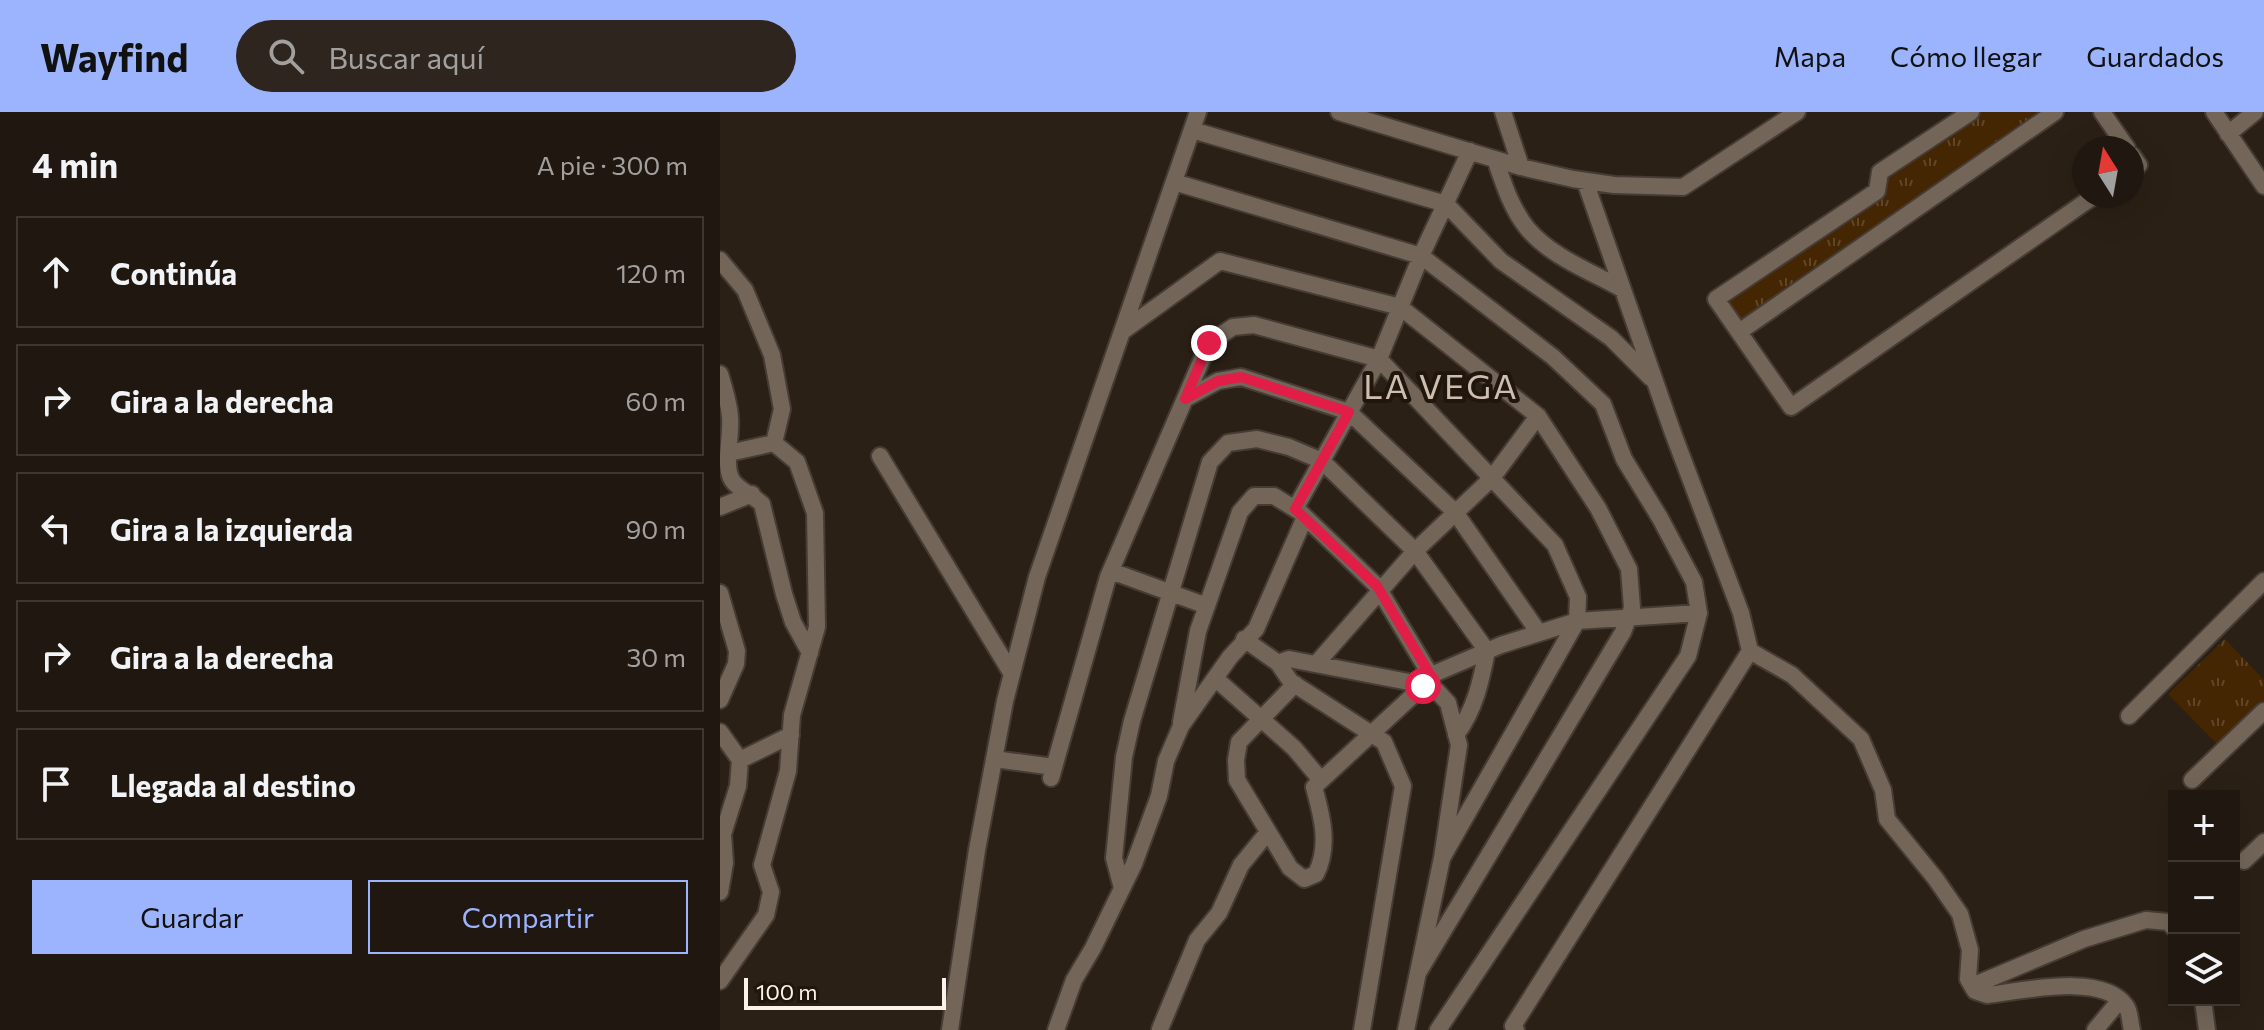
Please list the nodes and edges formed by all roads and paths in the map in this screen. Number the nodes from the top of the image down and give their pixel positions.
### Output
1 (1198, 112) edge
2 (1339, 112) edge
3 (1503, 112) edge
4 (1797, 112) edge
5 (1971, 112) edge
6 (2055, 112) edge
7 (2102, 112) edge
8 (2214, 112) edge
9 (2255, 112) edge
10 (1192, 130) junction
11 (2228, 134) junction
12 (2119, 136) edge
13 (1470, 151) junction
14 (1495, 159) junction
15 (1521, 167) junction
16 (1585, 181) junction
17 (1174, 182) junction
18 (2264, 186) edge
19 (1446, 204) junction
20 (2077, 208) edge
21 (1421, 256) junction
22 (720, 260) edge
23 (1622, 289) junction
24 (1400, 307) junction
25 (1123, 331) junction
26 (1739, 332) junction
27 (1379, 359) junction
28 (720, 374) edge
29 (1655, 382) junction
30 (1185, 399) junction
31 (1349, 412) junction
32 (1538, 416) junction
33 (774, 443) junction
34 (729, 453) junction
35 (880, 456) dead end
36 (1322, 461) junction
37 (1492, 478) junction
38 (752, 494) junction
39 (720, 507) edge
40 (1455, 512) junction
41 (1300, 513) junction
42 (1415, 551) junction
43 (1111, 571) junction
44 (2264, 581) edge
45 (1380, 591) junction
46 (1170, 592) junction
47 (720, 593) edge
48 (1207, 606) junction
49 (1699, 613) junction
50 (1629, 617) junction
51 (1577, 621) junction
52 (1539, 633) junction
53 (1244, 639) junction
54 (1487, 651) junction
55 (1750, 651) junction
56 (810, 653) junction
57 (1278, 663) junction
58 (1316, 664) junction
59 (1012, 674) junction
60 (1216, 679) junction
61 (1422, 682) junction
62 (1295, 684) junction
63 (720, 700) edge
64 (2264, 711) edge
65 (2129, 716) dead end
66 (1261, 718) junction
67 (1181, 726) junction
68 (720, 732) edge
69 (1371, 733) junction
70 (791, 735) junction
71 (1456, 735) junction
72 (994, 759) junction
73 (740, 760) junction
74 (1321, 780) junction
75 (2192, 780) dead end
76 (1268, 832) junction
77 (2264, 842) edge
78 (1442, 858) junction
79 (2244, 861) dead end
80 (1122, 888) junction
81 (720, 892) edge
82 (2168, 922) edge
83 (1418, 973) junction
84 (720, 981) edge
85 (1972, 986) junction
86 (2120, 1000) junction
87 (2204, 1006) edge
88 (1160, 1029) edge
89 (1513, 1029) edge
90 (950, 1030) edge
91 (1056, 1030) edge
92 (1362, 1030) edge
93 (1406, 1030) edge
94 (1438, 1030) edge
95 (2095, 1030) edge
96 (2132, 1030) edge
97 (2207, 1030) edge

1 - 10 street
2 - 13 street
3 - 15 street
4 - 16 street
5 - 26 street
6 - 26 street
7 - 12 street
8 - 11 street
9 - 11 street
10 - 17 street
10 - 19 street
11 - 18 street
13 - 14 street
13 - 19 street
14 - 15 street
14 - 23 street
15 - 16 street
16 - 23 street
17 - 21 street
17 - 25 street
19 - 21 street
19 - 29 street
20 - 26 street
21 - 24 street
21 - 49 street
22 - 33 street
23 - 29 street
24 - 25 street
24 - 27 street
24 - 32 street
25 - 59 street
27 - 30 street
27 - 31 street
27 - 37 street
28 - 34 street
29 - 55 street
30 - 31 street
30 - 43 street
31 - 36 street
31 - 40 street
32 - 37 street
32 - 50 street
33 - 34 street
33 - 56 street
34 - 38 street
35 - 59 street
36 - 41 street
36 - 42 street
36 - 46 street
37 - 40 street
37 - 51 street
38 - 39 street
38 - 56 street
40 - 42 street
40 - 52 street
41 - 45 street
41 - 48 street
41 - 53 street
42 - 45 street
42 - 54 street
43 - 46 street
43 - 72 street
44 - 65 street
45 - 58 street
45 - 61 street
46 - 48 street
46 - 80 street
47 - 63 street
48 - 67 street
49 - 50 street
49 - 94 street
50 - 51 street
50 - 83 street
51 - 52 street
51 - 78 street
52 - 54 street
53 - 57 street
53 - 60 street
54 - 61 street
54 - 71 street
55 - 85 street
55 - 89 street
56 - 70 street
57 - 58 street
57 - 62 street
58 - 61 street
59 - 72 street
60 - 66 street
60 - 67 street
61 - 69 street
61 - 71 street
62 - 66 street
62 - 69 street
64 - 75 street
66 - 74 street
66 - 76 street
67 - 80 street
68 - 73 street
69 - 74 street
69 - 92 street
70 - 73 street
70 - 84 street
71 - 78 street
72 - 90 street
73 - 81 street
74 - 76 street
76 - 88 street
77 - 79 street
78 - 83 street
80 - 91 street
82 - 85 street
83 - 93 street
85 - 86 street
86 - 95 street
86 - 96 street
87 - 97 street

